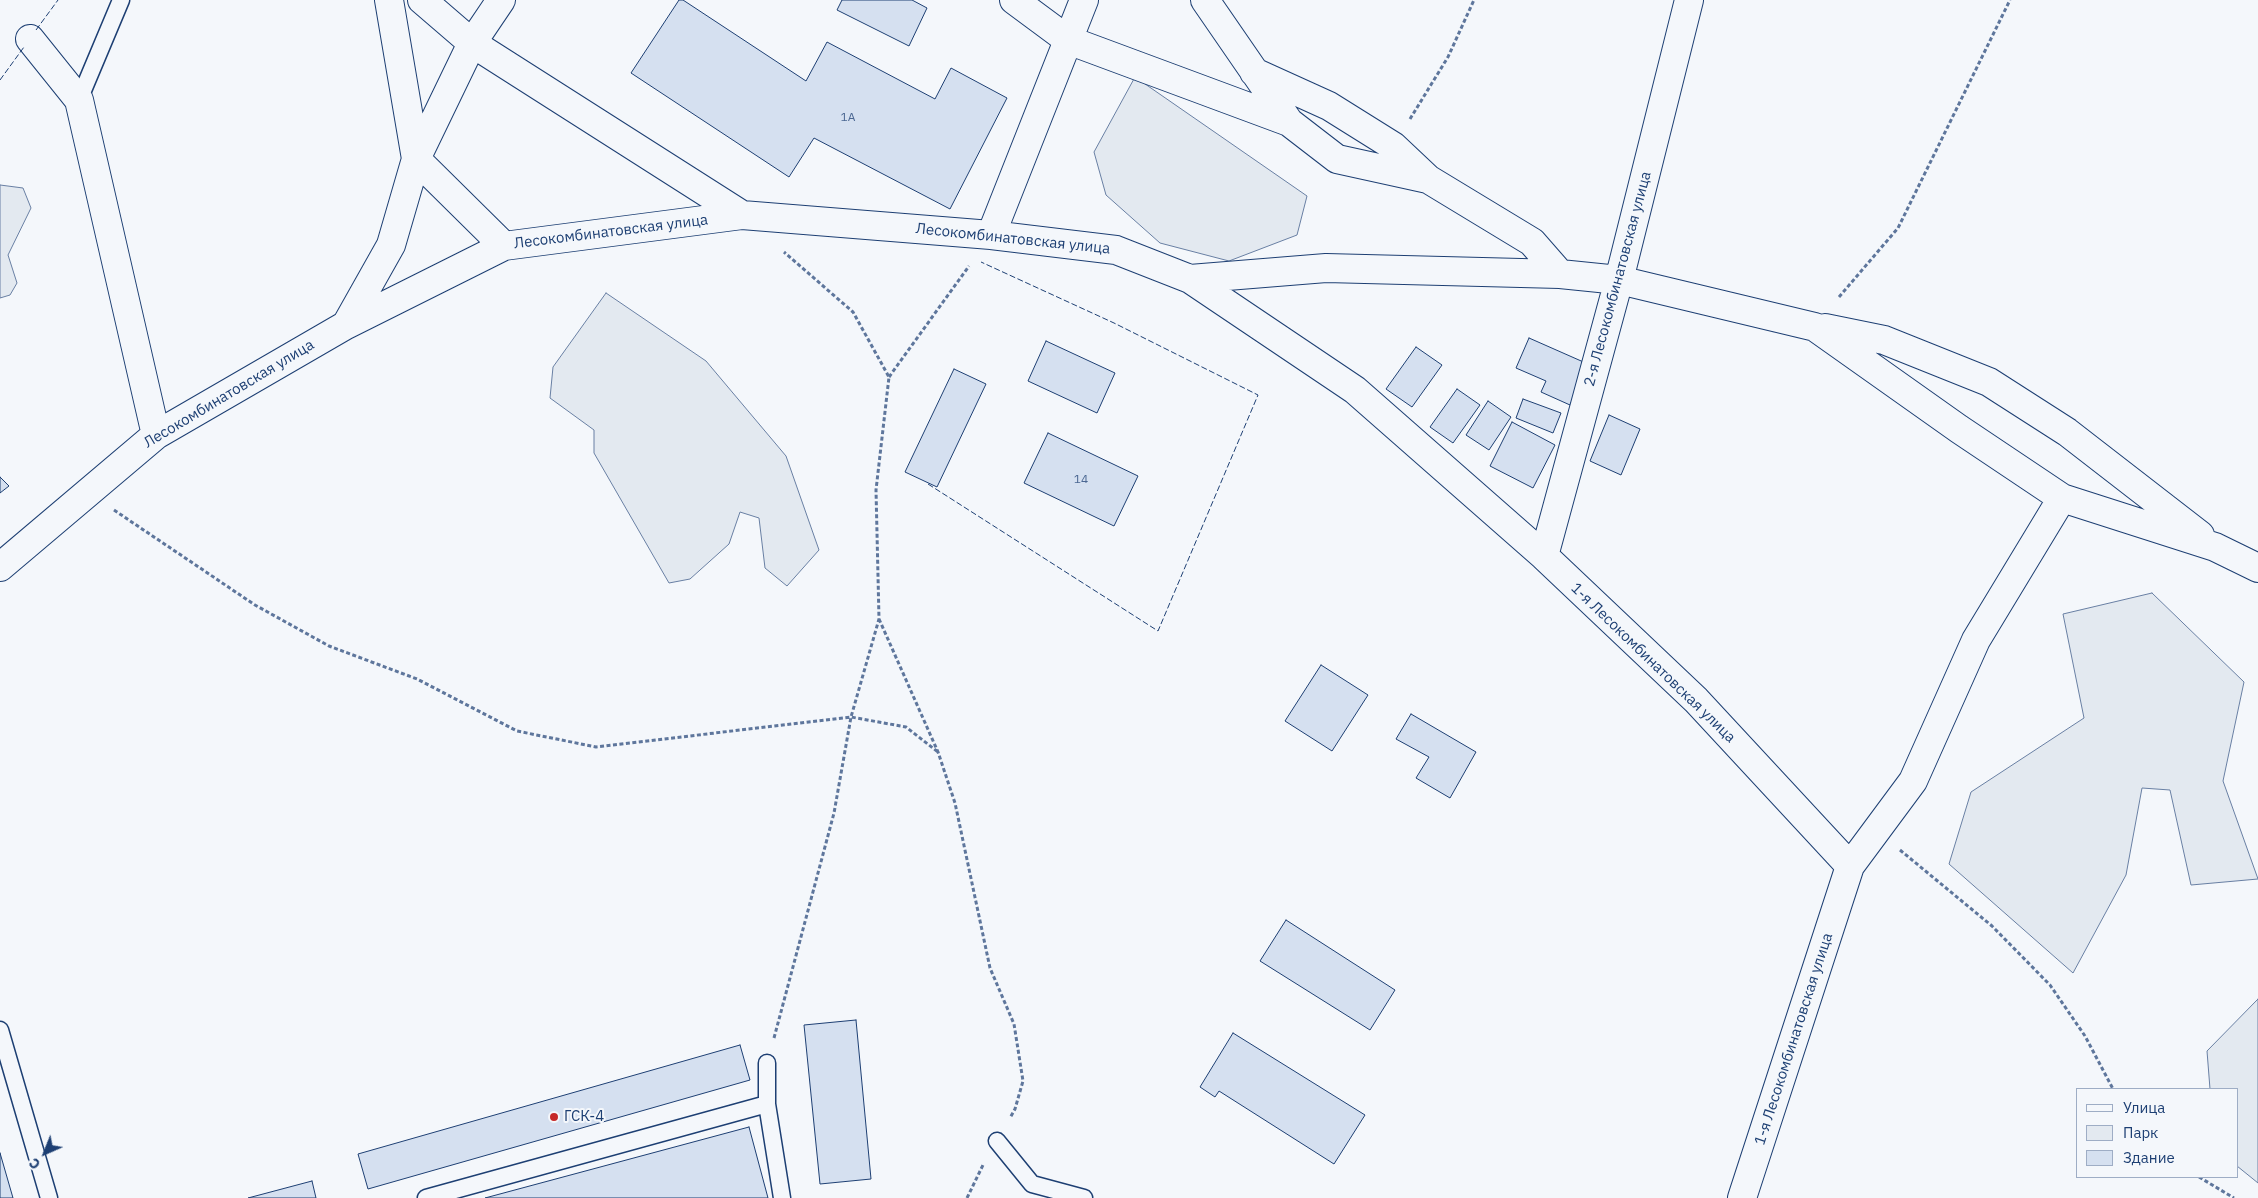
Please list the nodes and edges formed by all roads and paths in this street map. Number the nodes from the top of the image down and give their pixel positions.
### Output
1 (121, 0) edge
2 (389, 0) edge
3 (422, 0) edge
4 (501, 0) edge
5 (1014, 0) edge
6 (1084, 0) edge
7 (1205, 0) edge
8 (1474, 0) edge
9 (1689, 0) edge
10 (2010, 0) edge
11 (30, 39) dead end
12 (1068, 40) junction
13 (472, 43) junction
14 (1253, 71) junction
15 (79, 100) junction
16 (1289, 122) junction
17 (1394, 146) junction
18 (416, 160) junction
19 (1428, 179) junction
20 (742, 215) junction
21 (991, 235) junction
22 (504, 246) junction
23 (779, 248) dead end
24 (1560, 274) junction
25 (1190, 279) junction
26 (1619, 280) junction
27 (346, 325) junction
28 (1815, 326) junction
29 (889, 377) junction
30 (156, 435) junction
31 (86, 492) junction
32 (2062, 498) junction
33 (2215, 547) junction
34 (1544, 556) junction
35 (0, 567) edge
36 (2258, 568) edge
37 (879, 619) junction
38 (851, 717) junction
39 (938, 752) junction
40 (1877, 832) junction
41 (1850, 866) junction
42 (0, 1030) edge
43 (768, 1063) joint
44 (2112, 1088) edge
45 (767, 1104) junction
46 (997, 1141) junction
47 (2201, 1178) edge
48 (50, 1198) edge
49 (426, 1198) edge
50 (782, 1198) edge
51 (967, 1198) edge
52 (1084, 1198) edge
53 (1742, 1198) edge
54 (2234, 1198) edge

1 - 15 lane
2 - 18 street
3 - 13 street
4 - 13 street
5 - 12 street
6 - 12 street
7 - 14 street
8 - 17 path
9 - 26 street, 2-я Лесокомбинатовская улица
10 - 28 path
11 - 15 street
12 - 16 street
12 - 21 street
13 - 18 street
13 - 20 street
14 - 16 street
14 - 17 street
15 - 30 street
16 - 19 street
17 - 19 street
18 - 22 street
18 - 27 street
19 - 24 street
20 - 21 street, Лесокомбинатовская улица
20 - 22 street, Лесокомбинатовская улица
21 - 25 street, Лесокомбинатовская улица
21 - 29 path
22 - 27 street, Лесокомбинатовская улица
23 - 29 path
24 - 25 street
24 - 26 street
25 - 34 street, 1-я Лесокомбинатовская улица
26 - 28 street
26 - 34 street, 2-я Лесокомбинатовская улица
27 - 30 street, Лесокомбинатовская улица
28 - 32 street
28 - 33 street
29 - 37 path
30 - 31 street, Лесокомбинатовская улица
31 - 35 street, Лесокомбинатовская улица
31 - 38 path
32 - 33 street
32 - 40 street
33 - 36 street
34 - 41 street, 1-я Лесокомбинатовская улица
37 - 38 path
37 - 39 path
38 - 39 path
38 - 43 path
39 - 46 path
40 - 41 street
40 - 44 path
41 - 53 street, 1-я Лесокомбинатовская улица
42 - 48 lane
43 - 45 lane
45 - 49 lane
45 - 50 lane
46 - 51 path
46 - 52 lane
47 - 54 path

